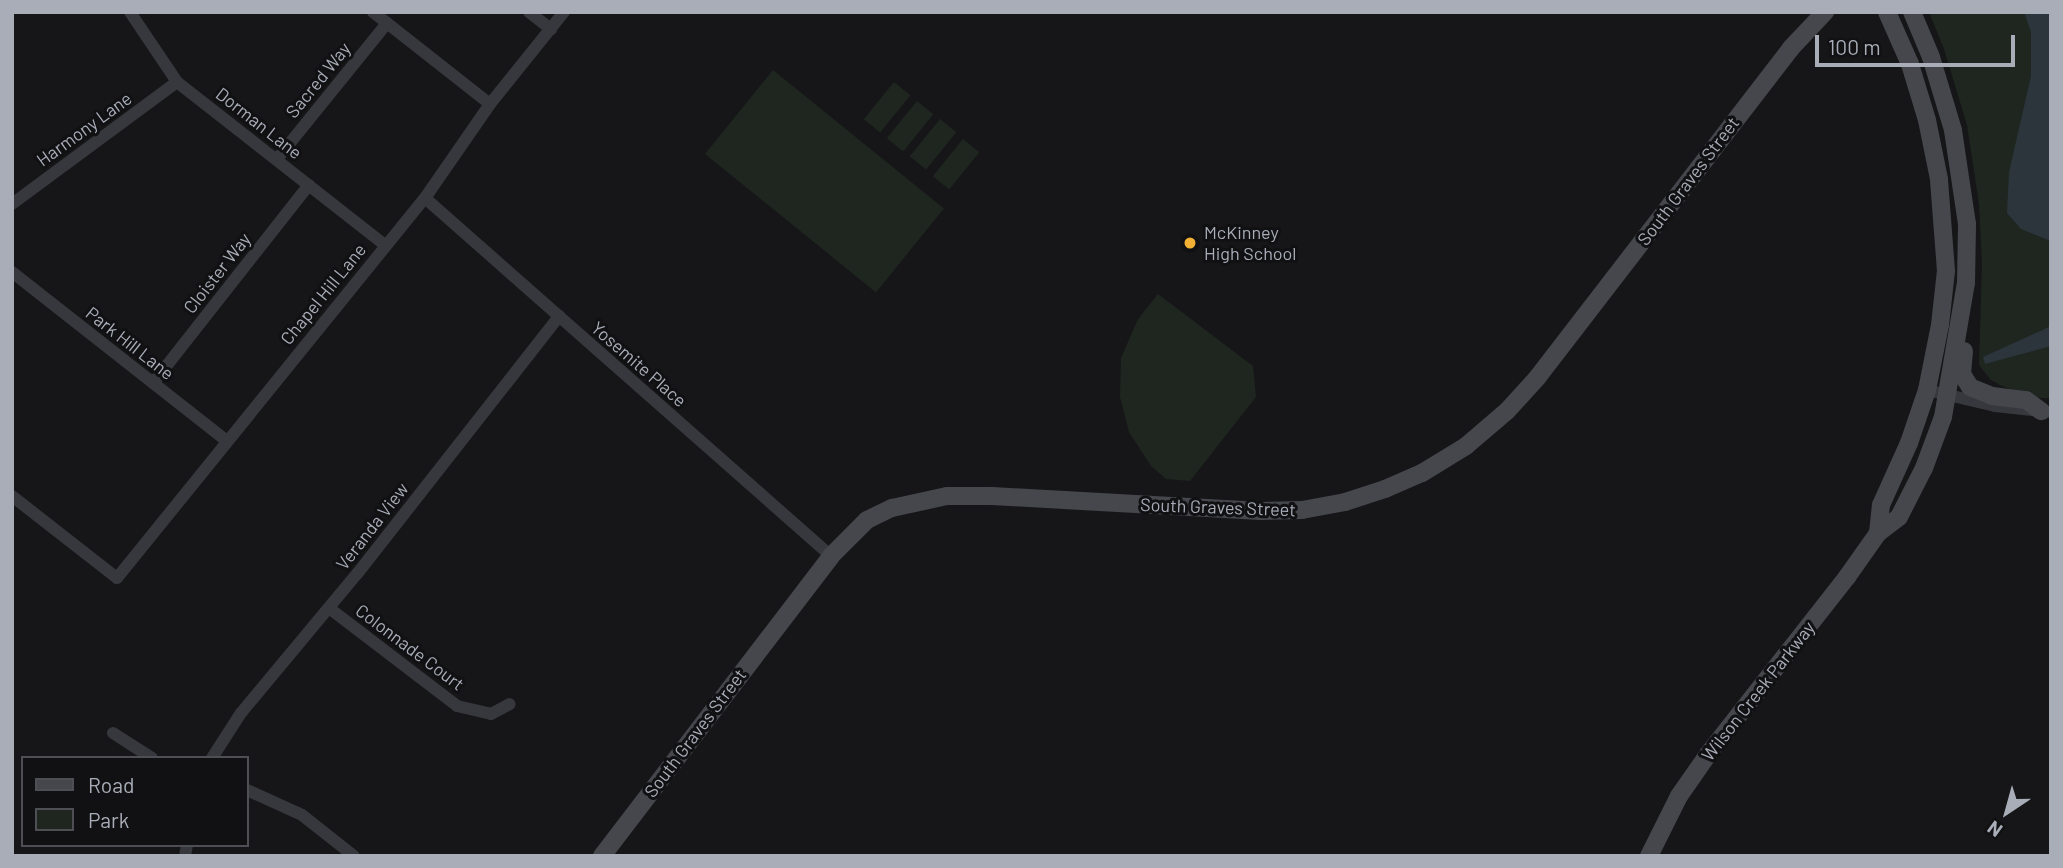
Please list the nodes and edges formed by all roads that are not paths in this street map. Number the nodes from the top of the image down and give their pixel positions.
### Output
1 (130, 12) edge
2 (373, 12) edge
3 (529, 12) edge
4 (564, 12) edge
5 (1825, 12) edge
6 (1887, 12) edge
7 (1912, 12) edge
8 (387, 23) junction
9 (551, 29) junction
10 (177, 82) junction
11 (490, 104) junction
12 (276, 159) junction
13 (309, 185) junction
14 (425, 198) junction
15 (12, 204) edge
16 (1967, 224) junction
17 (385, 244) junction
18 (12, 272) edge
19 (559, 316) junction
20 (153, 383) junction
21 (1927, 390) junction
22 (1945, 395) junction
23 (2046, 412) edge
24 (227, 441) junction
25 (12, 496) edge
26 (1878, 533) junction
27 (831, 556) junction
28 (329, 608) junction
29 (510, 704) dead end
30 (113, 733) dead end
31 (149, 756) edge
32 (213, 756) edge
33 (248, 790) edge
34 (354, 856) edge
35 (602, 856) edge
36 (1648, 856) edge

1 - 10 street, Dorman Lane
2 - 8 street
3 - 9 street
4 - 9 street, Chapel Hill Lane
5 - 27 main road, South Graves Street
6 - 21 main road, Wilson Creek Parkway
7 - 16 main road, Wilson Creek Parkway
8 - 11 street
8 - 12 street, Sacred Way
9 - 11 street, Chapel Hill Lane
10 - 12 street, Dorman Lane
10 - 15 street, Harmony Lane
11 - 14 street, Chapel Hill Lane
12 - 13 street, Dorman Lane
13 - 17 street, Dorman Lane
13 - 20 street, Cloister Way
14 - 17 street, Chapel Hill Lane
14 - 19 street, Yosemite Place
16 - 22 main road, Wilson Creek Parkway
16 - 23 main road
17 - 24 street, Chapel Hill Lane
18 - 20 street, Park Hill Lane
19 - 27 street, Yosemite Place
19 - 28 street, Veranda View
20 - 24 street, Park Hill Lane
21 - 22 street
21 - 26 main road, Wilson Creek Parkway
22 - 23 street
22 - 26 main road, Wilson Creek Parkway
24 - 25 street, Chapel Hill Lane
26 - 36 main road, Wilson Creek Parkway
27 - 35 main road, South Graves Street
28 - 29 street, Colonnade Court
28 - 32 street, Veranda View
30 - 31 street
33 - 34 street

